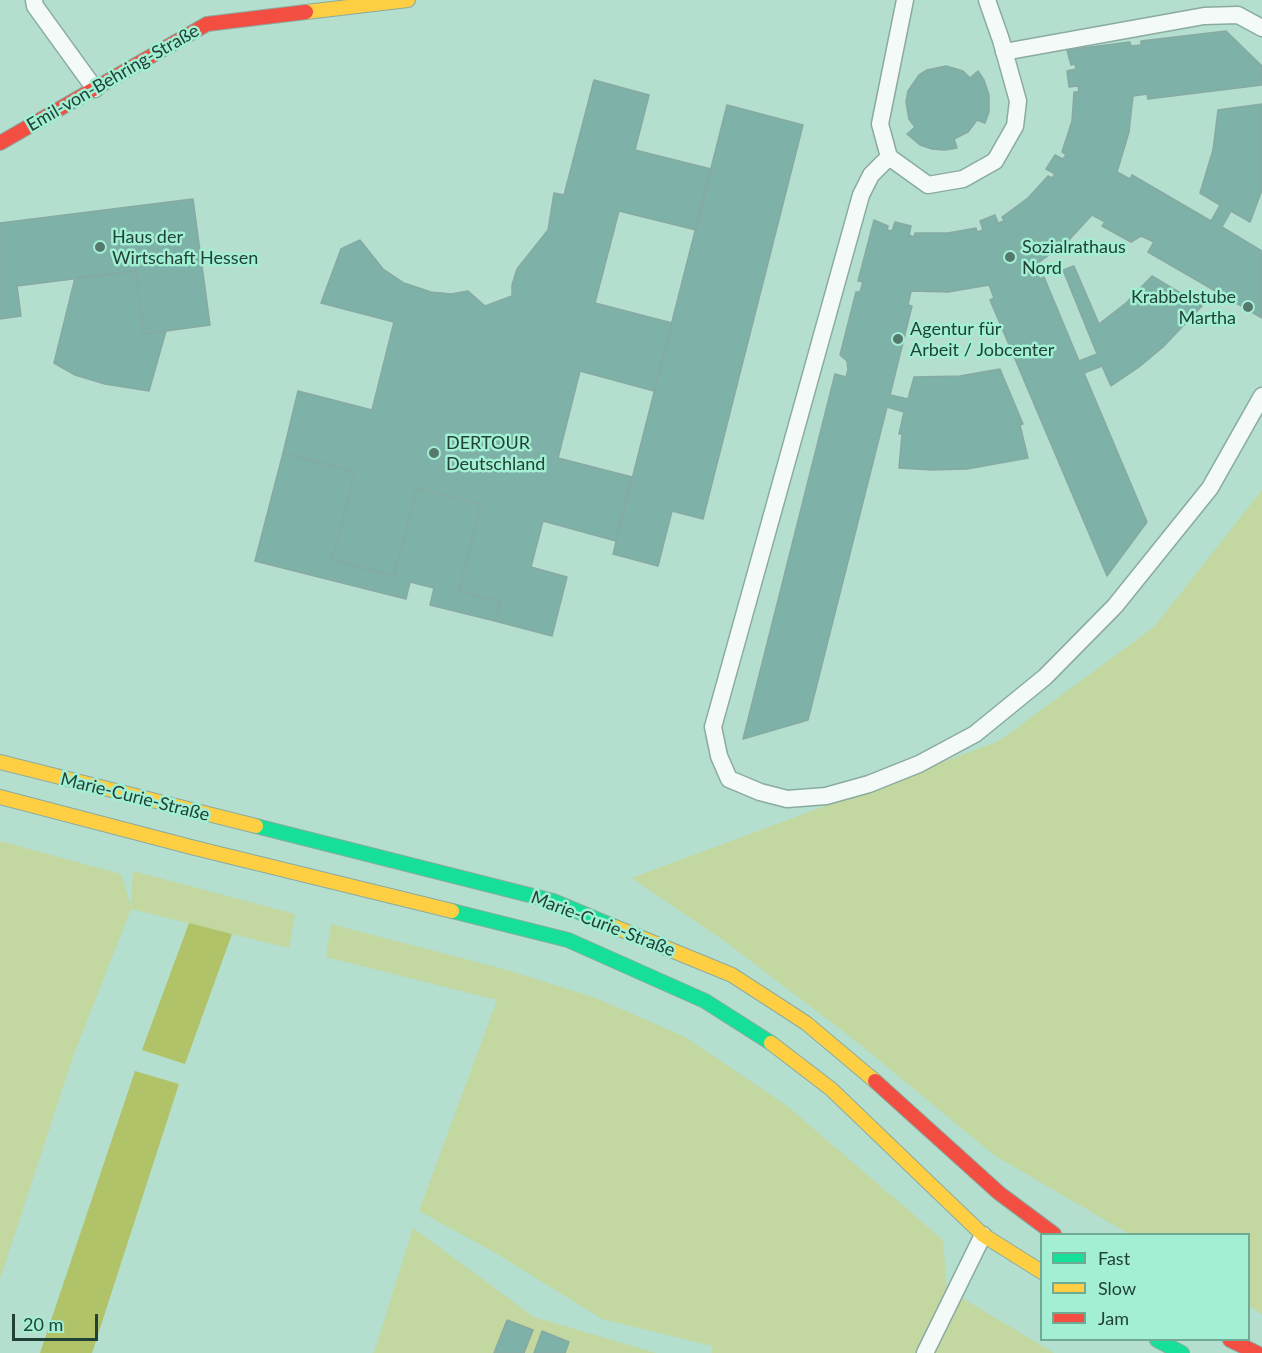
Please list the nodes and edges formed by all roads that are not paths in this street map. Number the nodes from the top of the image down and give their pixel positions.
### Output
1 (34, 0) edge
2 (408, 0) edge
3 (905, 0) edge
4 (987, 0) edge
5 (1262, 28) edge
6 (1004, 52) junction
7 (95, 89) junction
8 (0, 143) edge
9 (889, 157) junction
10 (1262, 396) edge
11 (0, 762) edge
12 (0, 797) edge
13 (1053, 1233) edge
14 (983, 1235) junction
15 (1040, 1271) edge
16 (1159, 1341) edge
17 (1232, 1341) edge
18 (925, 1353) edge
19 (1182, 1353) edge
20 (1257, 1353) edge

1 - 7 lane
2 - 7 main road, Emil-von-Behring-Straße
3 - 9 lane
4 - 6 lane
5 - 6 lane
6 - 9 lane
7 - 8 main road, Emil-von-Behring-Straße
9 - 10 lane
11 - 13 main road, Marie-Curie-Straße
12 - 14 main road, Marie-Curie-Straße
14 - 15 main road, Marie-Curie-Straße
14 - 18 lane
16 - 19 main road
17 - 20 main road

